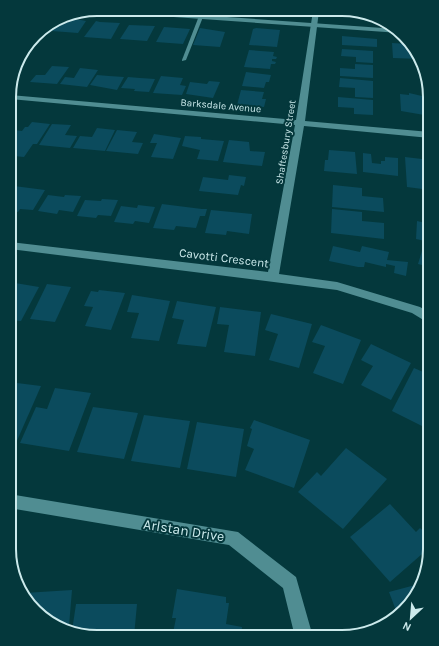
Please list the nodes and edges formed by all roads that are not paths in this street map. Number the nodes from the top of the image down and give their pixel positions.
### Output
1 (187, 16) edge
2 (315, 16) edge
3 (201, 17) junction
4 (314, 25) junction
5 (387, 30) edge
6 (184, 60) dead end
7 (16, 98) edge
8 (300, 124) junction
9 (423, 134) edge
10 (16, 247) edge
11 (273, 277) junction
12 (423, 314) edge
13 (16, 502) edge
14 (302, 630) edge

1 - 3 street
2 - 4 street, Shaftesbury Street
3 - 4 street
3 - 6 lane
4 - 5 street
4 - 8 street, Shaftesbury Street
7 - 8 street, Barksdale Avenue
8 - 9 street, Barksdale Avenue
8 - 11 street, Shaftesbury Street
10 - 11 street, Cavotti Crescent
11 - 12 street, Cavotti Crescent
13 - 14 street, Arlstan Drive

